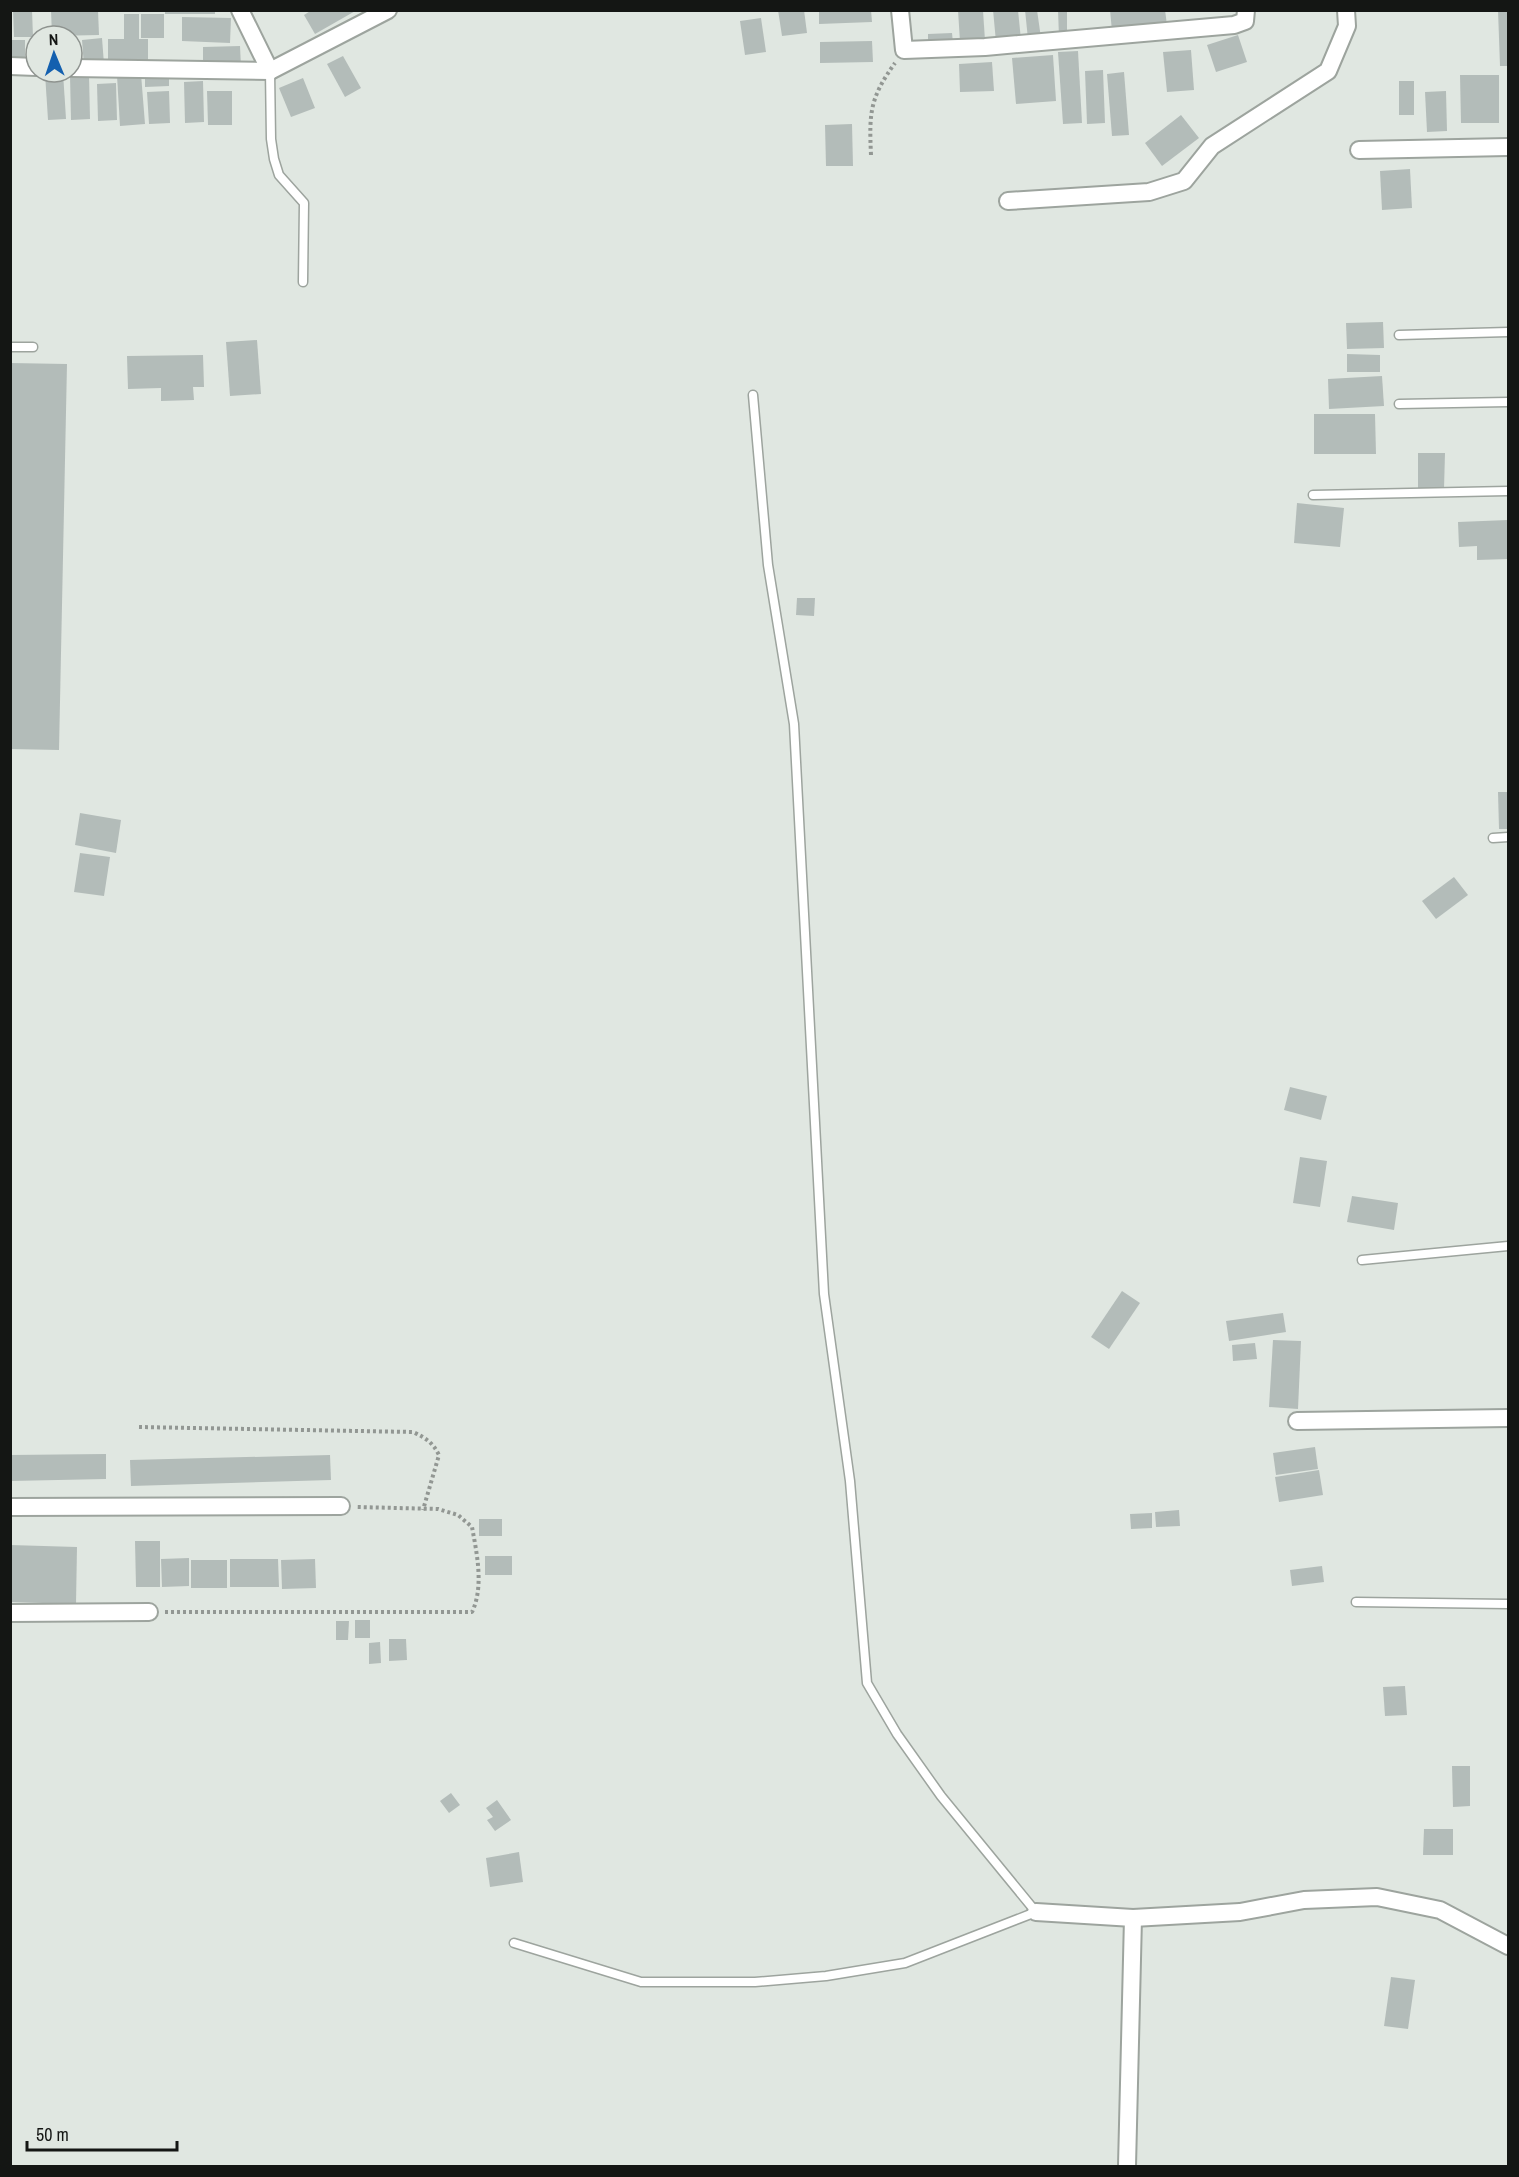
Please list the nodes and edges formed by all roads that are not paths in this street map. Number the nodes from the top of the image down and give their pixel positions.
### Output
1 (240, 10) edge
2 (900, 10) edge
3 (1246, 10) edge
4 (1346, 10) edge
5 (379, 13) edge
6 (84, 68) edge
7 (270, 71) junction
8 (1509, 147) edge
9 (1359, 150) dead end
10 (1008, 201) dead end
11 (303, 282) dead end
12 (1509, 332) edge
13 (1399, 335) dead end
14 (10, 346) edge
15 (33, 347) dead end
16 (753, 395) dead end
17 (1509, 402) edge
18 (1399, 404) dead end
19 (1509, 491) edge
20 (1313, 495) dead end
21 (1509, 837) edge
22 (1493, 838) dead end
23 (1509, 1246) edge
24 (1362, 1260) dead end
25 (1509, 1418) edge
26 (1297, 1422) dead end
27 (341, 1506) road end
28 (10, 1507) edge
29 (1356, 1602) dead end
30 (1509, 1604) edge
31 (149, 1612) road end
32 (10, 1613) edge
33 (1036, 1912) junction
34 (1133, 1918) junction
35 (514, 1943) dead end
36 (1509, 1946) edge
37 (1128, 2166) edge

1 - 7 street
2 - 3 street
4 - 10 street
5 - 7 street
6 - 7 street
7 - 11 lane
8 - 9 street
12 - 13 lane
14 - 15 lane
16 - 33 lane
17 - 18 lane
19 - 20 lane
21 - 22 lane
23 - 24 lane
25 - 26 street
27 - 28 street
29 - 30 lane
31 - 32 street
33 - 34 street
33 - 35 lane
34 - 36 street
34 - 37 street

